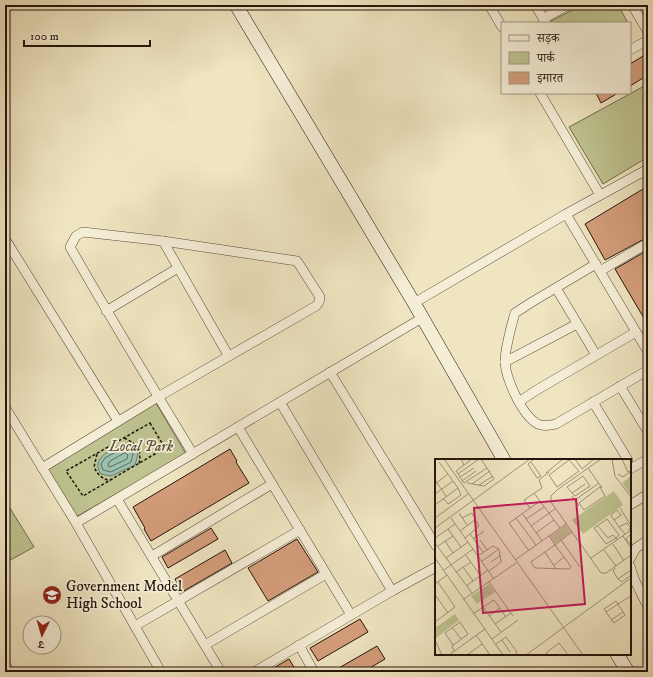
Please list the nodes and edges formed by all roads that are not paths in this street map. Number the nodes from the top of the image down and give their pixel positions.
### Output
1 (236, 5) edge
2 (489, 5) edge
3 (535, 5) edge
4 (568, 5) edge
5 (632, 5) edge
6 (544, 21) edge
7 (501, 25) edge
8 (648, 32) edge
9 (648, 40) edge
10 (631, 49) edge
11 (541, 94) edge
12 (648, 169) edge
13 (600, 195) junction
14 (566, 214) junction
15 (163, 241) junction
16 (8, 242) dead end
17 (648, 243) edge
18 (178, 268) junction
19 (598, 268) junction
20 (556, 288) junction
21 (414, 303) junction
22 (106, 311) junction
23 (422, 318) junction
24 (577, 324) junction
25 (636, 332) junction
26 (648, 352) edge
27 (228, 355) junction
28 (596, 355) junction
29 (505, 362) junction
30 (648, 370) edge
31 (330, 372) junction
32 (620, 386) junction
33 (158, 397) junction
34 (280, 402) junction
35 (520, 402) junction
36 (593, 402) junction
37 (5, 407) edge
38 (118, 421) junction
39 (238, 427) junction
40 (648, 432) edge
41 (193, 454) junction
42 (503, 459) edge
43 (626, 459) edge
44 (648, 459) edge
45 (631, 465) edge
46 (42, 468) junction
47 (272, 484) junction
48 (648, 494) edge
49 (118, 499) junction
50 (631, 504) edge
51 (76, 523) junction
52 (300, 530) junction
53 (648, 540) edge
54 (435, 544) edge
55 (152, 556) junction
56 (631, 556) edge
57 (435, 568) edge
58 (631, 569) edge
59 (326, 574) junction
60 (392, 591) junction
61 (178, 600) junction
62 (648, 606) edge
63 (351, 615) junction
64 (135, 626) junction
65 (205, 645) junction
66 (299, 646) junction
67 (619, 655) edge
68 (161, 672) edge
69 (221, 672) edge
70 (254, 672) edge
71 (314, 672) edge
72 (628, 672) edge

1 - 21 main road
2 - 7 street
3 - 6 street
4 - 6 street
5 - 8 street
9 - 10 street
11 - 13 street
12 - 13 street
13 - 14 street
14 - 19 street
14 - 21 street
15 - 18 street
15 - 22 street
15 - 27 street
16 - 38 street
17 - 19 street
18 - 22 street
18 - 27 street
19 - 20 street
19 - 25 street
20 - 24 street
20 - 29 street
21 - 23 main road
22 - 33 street
23 - 31 street
23 - 42 main road
24 - 28 street
24 - 29 street
25 - 26 street
25 - 28 street
27 - 33 street
28 - 35 street
29 - 35 street
30 - 32 street
31 - 34 street
31 - 54 street
32 - 36 street
32 - 40 street
33 - 38 street
33 - 41 street
34 - 39 street
34 - 60 street
35 - 36 street
36 - 43 street
37 - 46 street
38 - 46 street
39 - 41 street
39 - 47 street
41 - 49 street
44 - 45 street
46 - 51 street
47 - 52 street
47 - 55 street
48 - 50 street
49 - 51 street
49 - 55 street
51 - 64 street
52 - 59 street
52 - 61 street
53 - 56 street
55 - 61 street
57 - 60 street
58 - 62 street
59 - 63 street
59 - 65 street
60 - 63 street
61 - 64 street
61 - 65 street
63 - 66 street
64 - 68 street
65 - 69 street
66 - 70 street
66 - 71 street
67 - 72 main road

